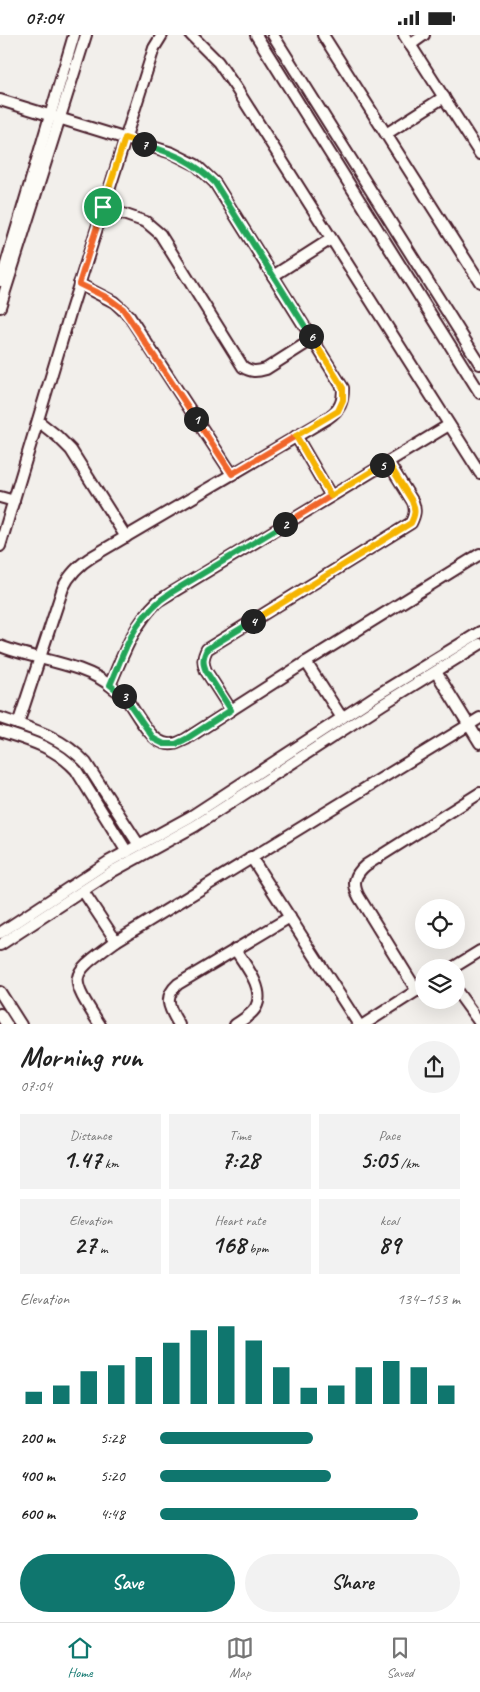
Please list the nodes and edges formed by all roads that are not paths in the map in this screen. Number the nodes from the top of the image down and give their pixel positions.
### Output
1 (74, 35) edge
2 (86, 35) edge
3 (162, 35) edge
4 (191, 35) edge
5 (256, 35) edge
6 (273, 35) edge
7 (323, 35) edge
8 (404, 35) edge
9 (424, 35) edge
10 (410, 45) junction
11 (444, 97) junction
12 (0, 100) edge
13 (49, 115) junction
14 (60, 118) junction
15 (386, 134) junction
16 (125, 138) junction
17 (480, 153) edge
18 (103, 207) junction
19 (331, 239) junction
20 (273, 276) junction
21 (480, 282) edge
22 (79, 284) junction
23 (0, 285) edge
24 (0, 307) edge
25 (313, 339) junction
26 (479, 363) edge
27 (466, 370) junction
28 (480, 393) edge
29 (38, 421) junction
30 (449, 425) junction
31 (296, 436) junction
32 (388, 462) junction
33 (480, 473) edge
34 (232, 474) junction
35 (331, 496) junction
36 (0, 497) edge
37 (14, 501) junction
38 (126, 537) junction
39 (0, 546) edge
40 (480, 554) edge
41 (480, 632) edge
42 (480, 644) edge
43 (0, 646) edge
44 (39, 658) junction
45 (306, 662) junction
46 (436, 672) junction
47 (110, 685) junction
48 (380, 699) junction
49 (231, 710) junction
50 (480, 717) edge
51 (0, 718) edge
52 (342, 718) junction
53 (18, 724) junction
54 (468, 725) junction
55 (0, 731) edge
56 (480, 743) edge
57 (480, 793) edge
58 (139, 845) junction
59 (128, 852) junction
60 (252, 857) junction
61 (111, 867) junction
62 (83, 891) junction
63 (290, 917) junction
64 (2, 938) edge
65 (116, 941) junction
66 (235, 949) junction
67 (480, 951) edge
68 (465, 960) edge
69 (415, 981) edge
70 (0, 992) edge
71 (415, 992) edge
72 (465, 1002) edge
73 (10, 1007) junction
74 (0, 1014) edge
75 (480, 1023) edge
76 (20, 1024) edge
77 (99, 1024) edge
78 (178, 1024) edge
79 (236, 1024) edge
80 (358, 1024) edge
81 (365, 1024) edge

1 - 13 street
2 - 14 street
3 - 16 street
4 - 19 street
5 - 27 street
6 - 26 street
7 - 15 street
8 - 10 street
9 - 10 street
10 - 11 street
11 - 15 street
11 - 17 street
12 - 13 street
13 - 14 street
13 - 23 street
14 - 16 street
14 - 24 street
15 - 21 street
16 - 18 street
16 - 20 street
18 - 22 street
18 - 25 street
19 - 20 street
19 - 30 street
20 - 25 street
22 - 29 street
22 - 34 street
25 - 31 street
26 - 27 street
27 - 28 street
29 - 37 street
29 - 38 street
30 - 32 street
30 - 33 street
31 - 34 street
31 - 35 street
32 - 35 street
32 - 49 street
34 - 38 street
35 - 47 street
36 - 37 street
37 - 39 street
38 - 44 street
40 - 45 street
41 - 48 street
42 - 46 street
43 - 44 street
44 - 47 street
44 - 53 street
45 - 49 street
45 - 52 street
46 - 48 street
46 - 54 street
47 - 49 street
48 - 52 street
48 - 61 street
50 - 54 street
51 - 53 street
52 - 58 street
53 - 58 street
54 - 56 street
54 - 60 street
55 - 59 street
57 - 69 street
58 - 59 street
59 - 61 street
60 - 63 street
60 - 65 street
61 - 62 street
61 - 64 street
62 - 64 street
62 - 65 street
63 - 66 street
63 - 80 street
65 - 77 street
66 - 78 street
66 - 79 street
67 - 68 street
70 - 73 street
71 - 81 street
72 - 75 street
73 - 74 street
73 - 76 street

